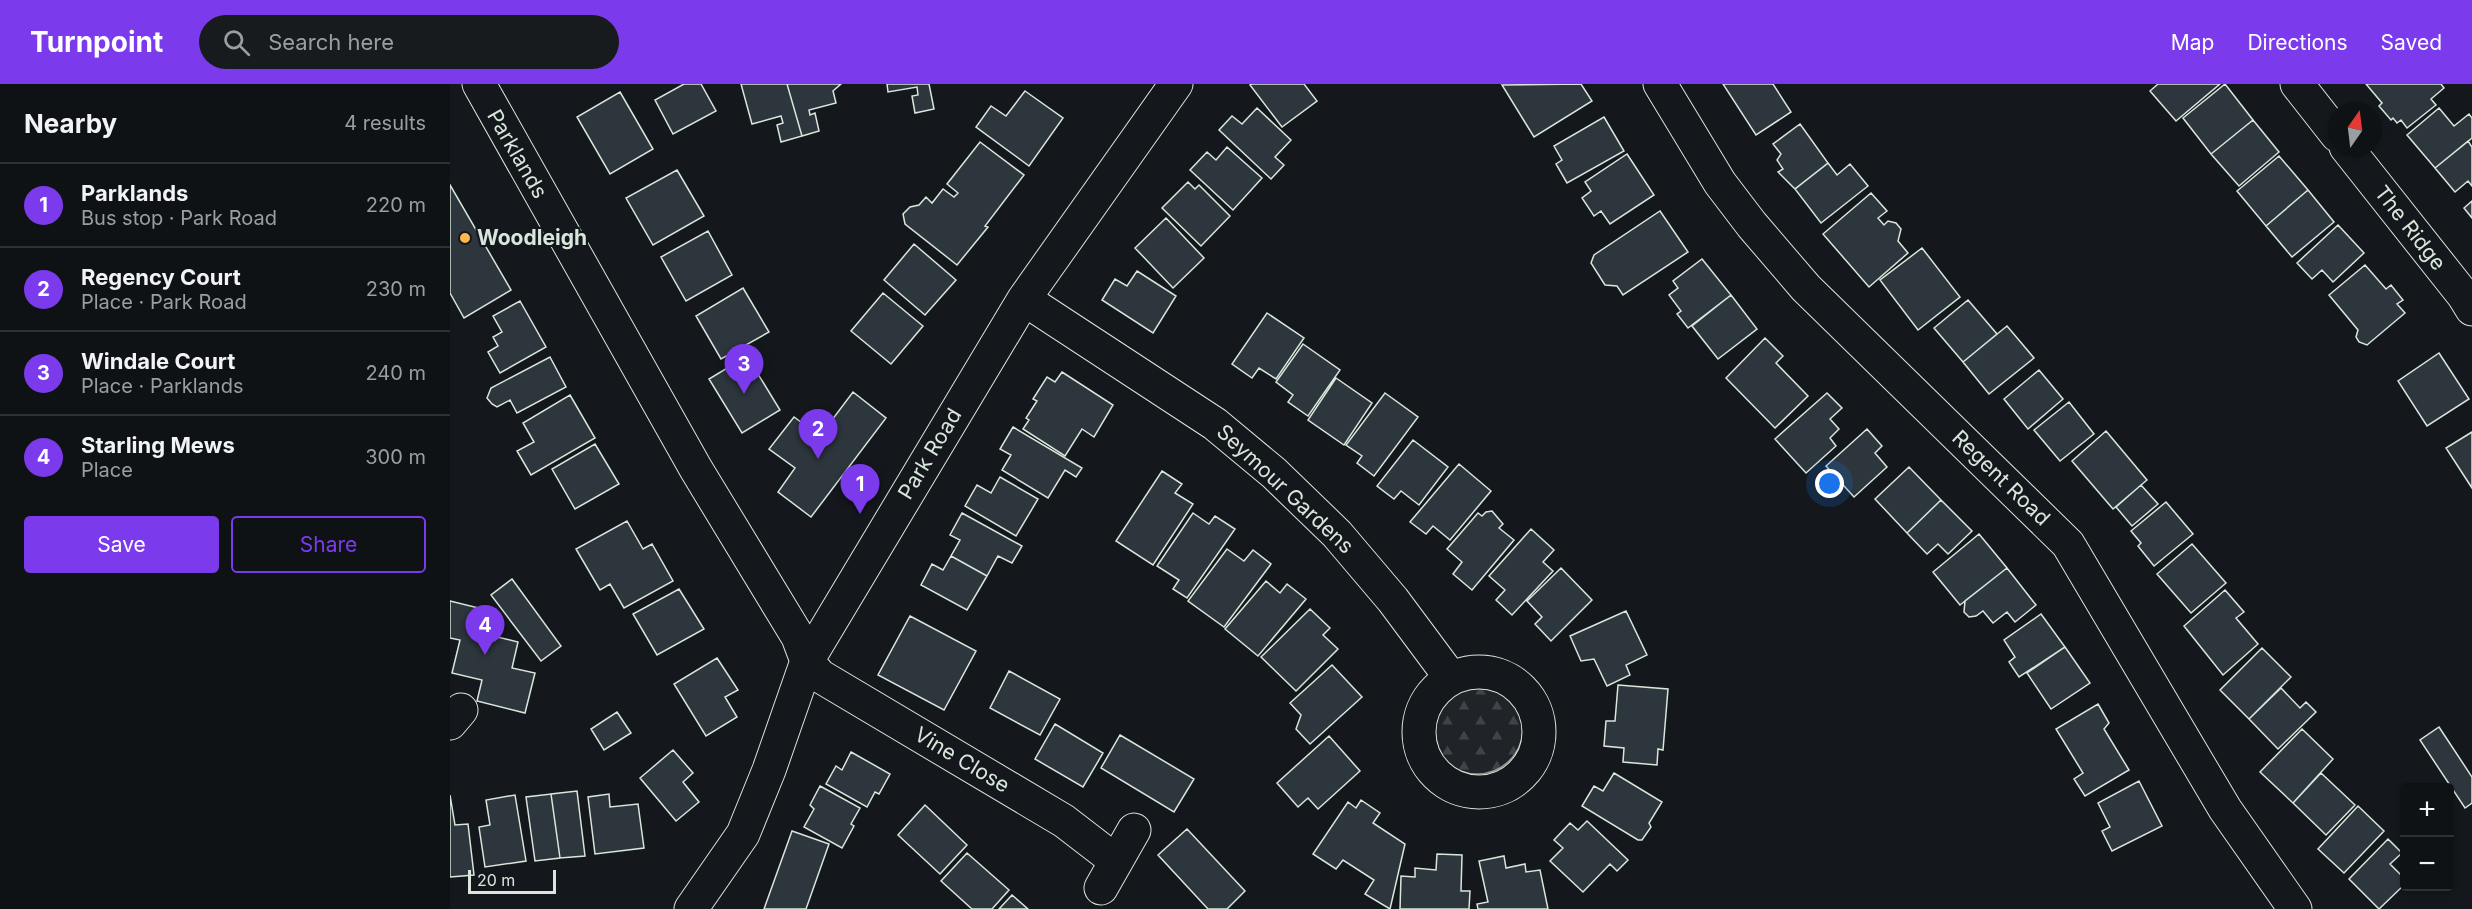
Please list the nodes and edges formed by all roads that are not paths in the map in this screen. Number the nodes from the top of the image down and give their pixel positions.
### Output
1 (479, 84) edge
2 (1176, 84) edge
3 (1660, 84) edge
4 (2297, 84) edge
5 (2328, 124) edge
6 (2353, 156) edge
7 (1024, 299) junction
8 (2472, 309) edge
9 (807, 661) junction
10 (1451, 678) dead end
11 (1134, 830) dead end
12 (691, 909) edge
13 (2295, 909) edge

1 - 9 street, Parklands
2 - 7 street, Park Road
3 - 13 street, Regent Road
4 - 5 street
6 - 8 street, The Ridge
7 - 9 street, Park Road
7 - 10 street, Seymour Gardens
9 - 11 street, Vine Close
9 - 12 street, Park Road

